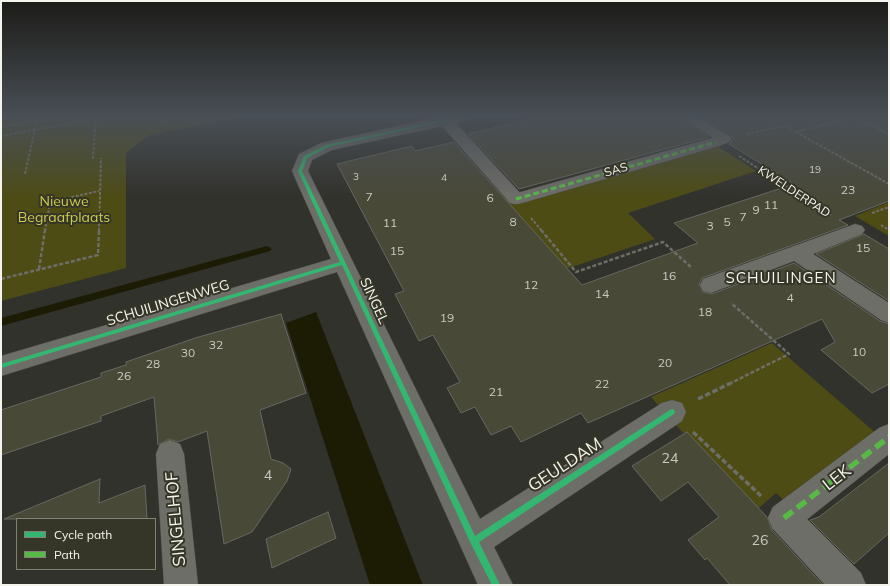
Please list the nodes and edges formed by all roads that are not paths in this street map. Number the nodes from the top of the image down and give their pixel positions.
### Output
1 (339, 143) edge
2 (474, 143) edge
3 (708, 143) edge
4 (855, 230) road end
5 (797, 253) junction
6 (343, 263) junction
7 (711, 285) road end
8 (889, 314) edge
9 (1, 366) edge
10 (672, 412) road end
11 (889, 437) edge
12 (170, 454) dead end
13 (474, 541) junction
14 (181, 585) edge
15 (496, 585) edge
16 (849, 585) edge

1 - 6 street, SINGEL
2 - 3 street, SAS
4 - 5 street
5 - 7 street
5 - 8 street
6 - 9 street, SCHUILINGENWEG
6 - 13 street, SINGEL
10 - 13 street, GEULDAM
11 - 16 street, LEK
12 - 14 street, SINGELHOF
13 - 15 street, SINGEL

